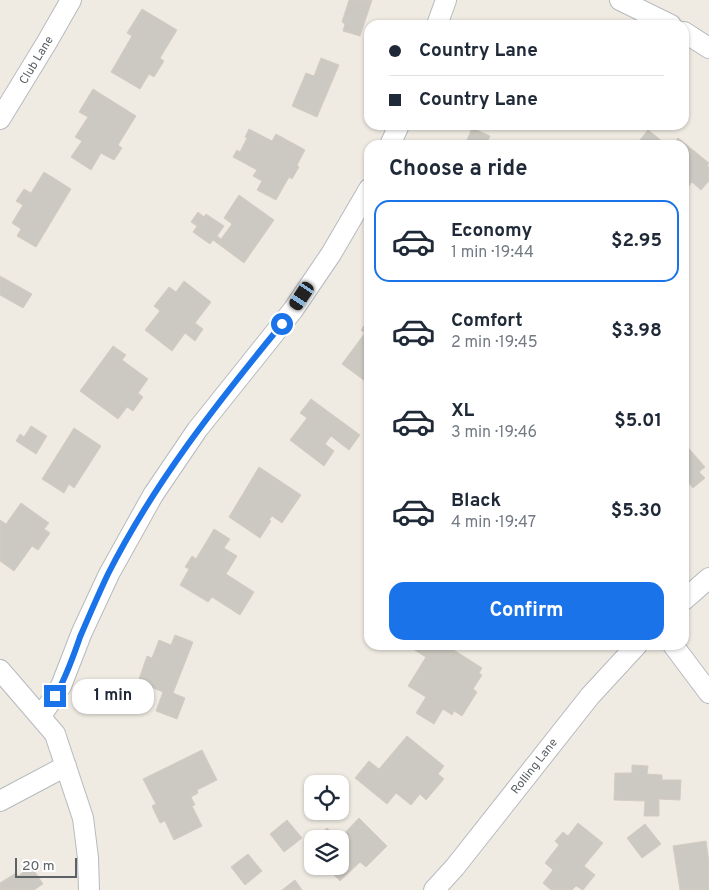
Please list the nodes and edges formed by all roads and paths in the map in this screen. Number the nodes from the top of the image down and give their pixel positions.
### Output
1 (71, 0) edge
2 (446, 0) edge
3 (620, 0) edge
4 (439, 20) edge
5 (662, 20) edge
6 (689, 35) edge
7 (709, 48) edge
8 (0, 119) edge
9 (364, 198) edge
10 (709, 578) edge
11 (689, 596) edge
12 (632, 650) edge
13 (678, 650) edge
14 (0, 670) edge
15 (709, 693) edge
16 (41, 716) junction
17 (66, 766) junction
18 (0, 801) edge
19 (89, 890) edge
20 (434, 890) edge

1 - 8 street, Club Lane
2 - 4 street
3 - 5 street
6 - 7 street
9 - 16 street
10 - 11 street
12 - 20 street, Rolling Lane
13 - 15 street
14 - 16 street
16 - 17 street
17 - 18 street
17 - 19 street

